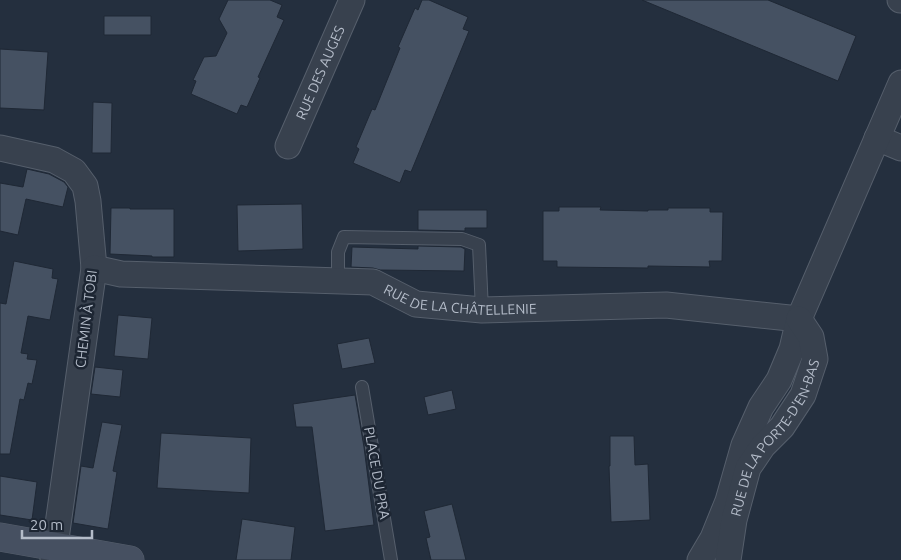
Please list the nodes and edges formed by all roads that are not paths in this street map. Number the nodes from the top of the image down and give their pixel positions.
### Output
1 (352, 0) edge
2 (901, 83) edge
3 (877, 138) junction
4 (288, 146) dead end
5 (0, 148) edge
6 (901, 148) edge
7 (94, 268) junction
8 (338, 280) junction
9 (482, 310) junction
10 (799, 319) junction
11 (362, 386) dead end
12 (0, 537) edge
13 (54, 553) edge
14 (130, 560) edge
15 (391, 560) edge
16 (700, 560) edge
17 (728, 560) edge

1 - 4 street, RUE DES AUGES
2 - 3 street, RUE DE LA PORTE-D'EN-BAS
3 - 6 street
3 - 10 street, RUE DE LA PORTE-D'EN-BAS
5 - 7 street, CHEMIN À TOBI
7 - 8 street, RUE DE LA CHÂTELLENIE
7 - 13 street, CHEMIN À TOBI
8 - 9 street, RUE DE LA CHÂTELLENIE
8 - 9 lane
9 - 10 street, RUE DE LA CHÂTELLENIE
10 - 16 street, RUE DE LA PORTE-D'EN-BAS
10 - 17 street, RUE DE LA PORTE-D'EN-BAS
11 - 15 lane, PLACE DU PRA
12 - 13 main road
13 - 14 main road

